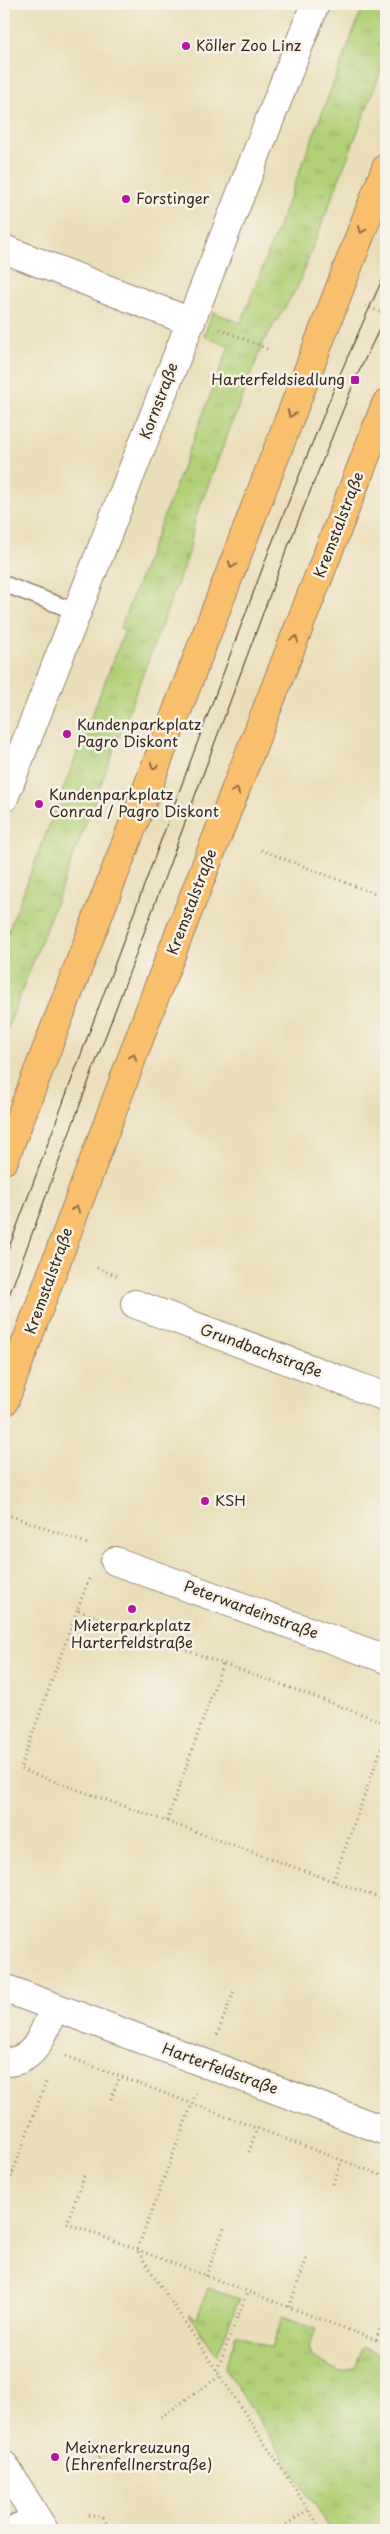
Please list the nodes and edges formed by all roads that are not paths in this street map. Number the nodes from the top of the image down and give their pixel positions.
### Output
1 (315, 4) edge
2 (386, 168) edge
3 (4, 249) edge
4 (191, 320) junction
5 (386, 404) edge
6 (4, 584) edge
7 (77, 612) junction
8 (4, 798) edge
9 (4, 1160) edge
10 (135, 1304) dead end
11 (386, 1397) edge
12 (4, 1402) edge
13 (115, 1561) dead end
14 (386, 1659) edge
15 (4, 1988) edge
16 (54, 2007) junction
17 (4, 2062) edge
18 (386, 2131) edge
19 (4, 2465) edge
20 (38, 2521) edge
21 (4, 2530) edge

1 - 4 street, Kornstraße
2 -> 9 main road
3 - 4 street
4 - 7 street, Kornstraße
12 -> 5 main road, Kremstalstraße
6 - 7 lane
7 - 8 street, Kornstraße
10 - 11 street, Grundbachstraße
13 - 14 street, Peterwardeinstraße
15 - 16 street, Harterfeldstraße
16 - 17 street
16 - 18 street, Harterfeldstraße
19 - 20 street
20 - 21 lane

